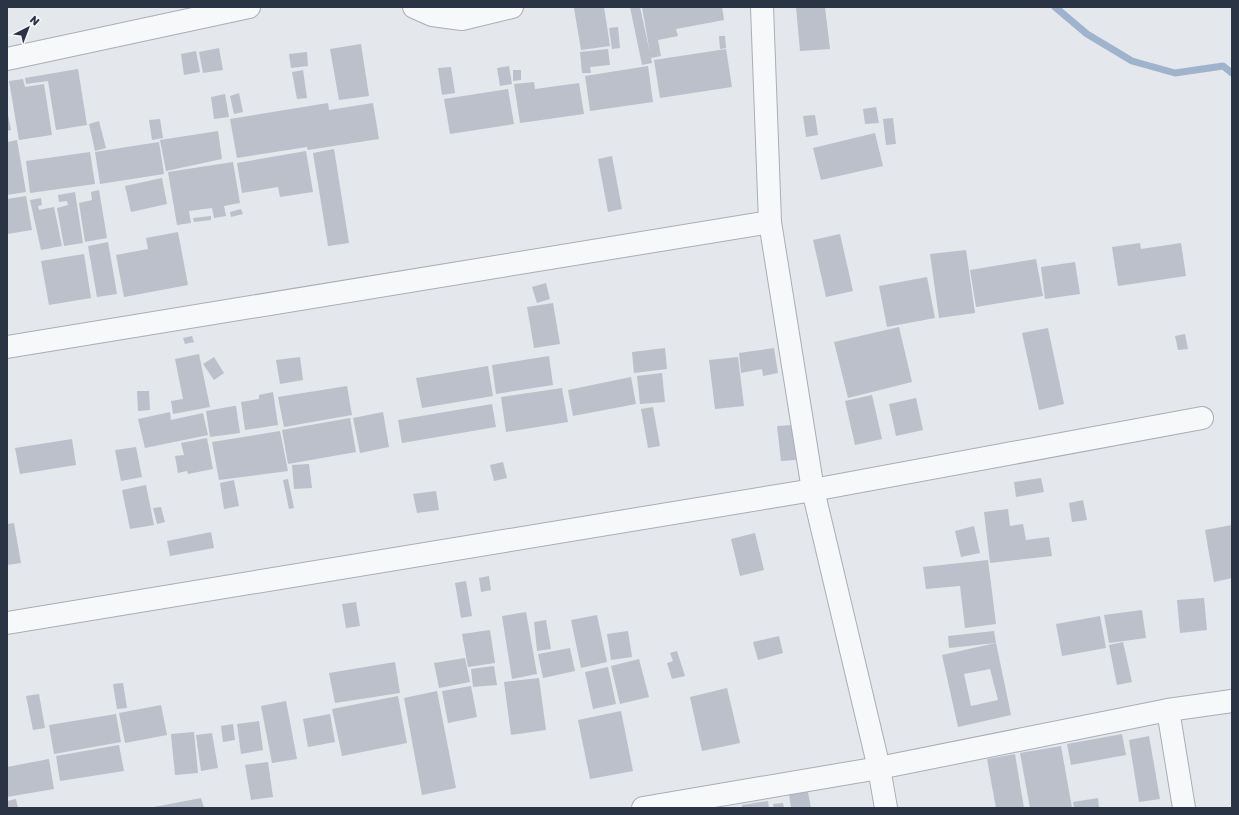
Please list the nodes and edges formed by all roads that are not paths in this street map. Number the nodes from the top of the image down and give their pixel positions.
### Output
1 (249, 7) edge
2 (414, 7) edge
3 (512, 7) edge
4 (762, 7) edge
5 (7, 59) edge
6 (770, 222) junction
7 (7, 347) edge
8 (1202, 418) dead end
9 (813, 490) junction
10 (7, 623) edge
11 (1232, 701) edge
12 (1168, 710) junction
13 (879, 768) junction
14 (643, 808) edge
15 (886, 808) edge
16 (1184, 808) edge

1 - 5 street
2 - 3 street
4 - 6 street
6 - 7 street
6 - 9 street
8 - 9 street
9 - 10 street
9 - 13 street
11 - 12 street
12 - 13 street
12 - 16 street
13 - 14 street
13 - 15 street

